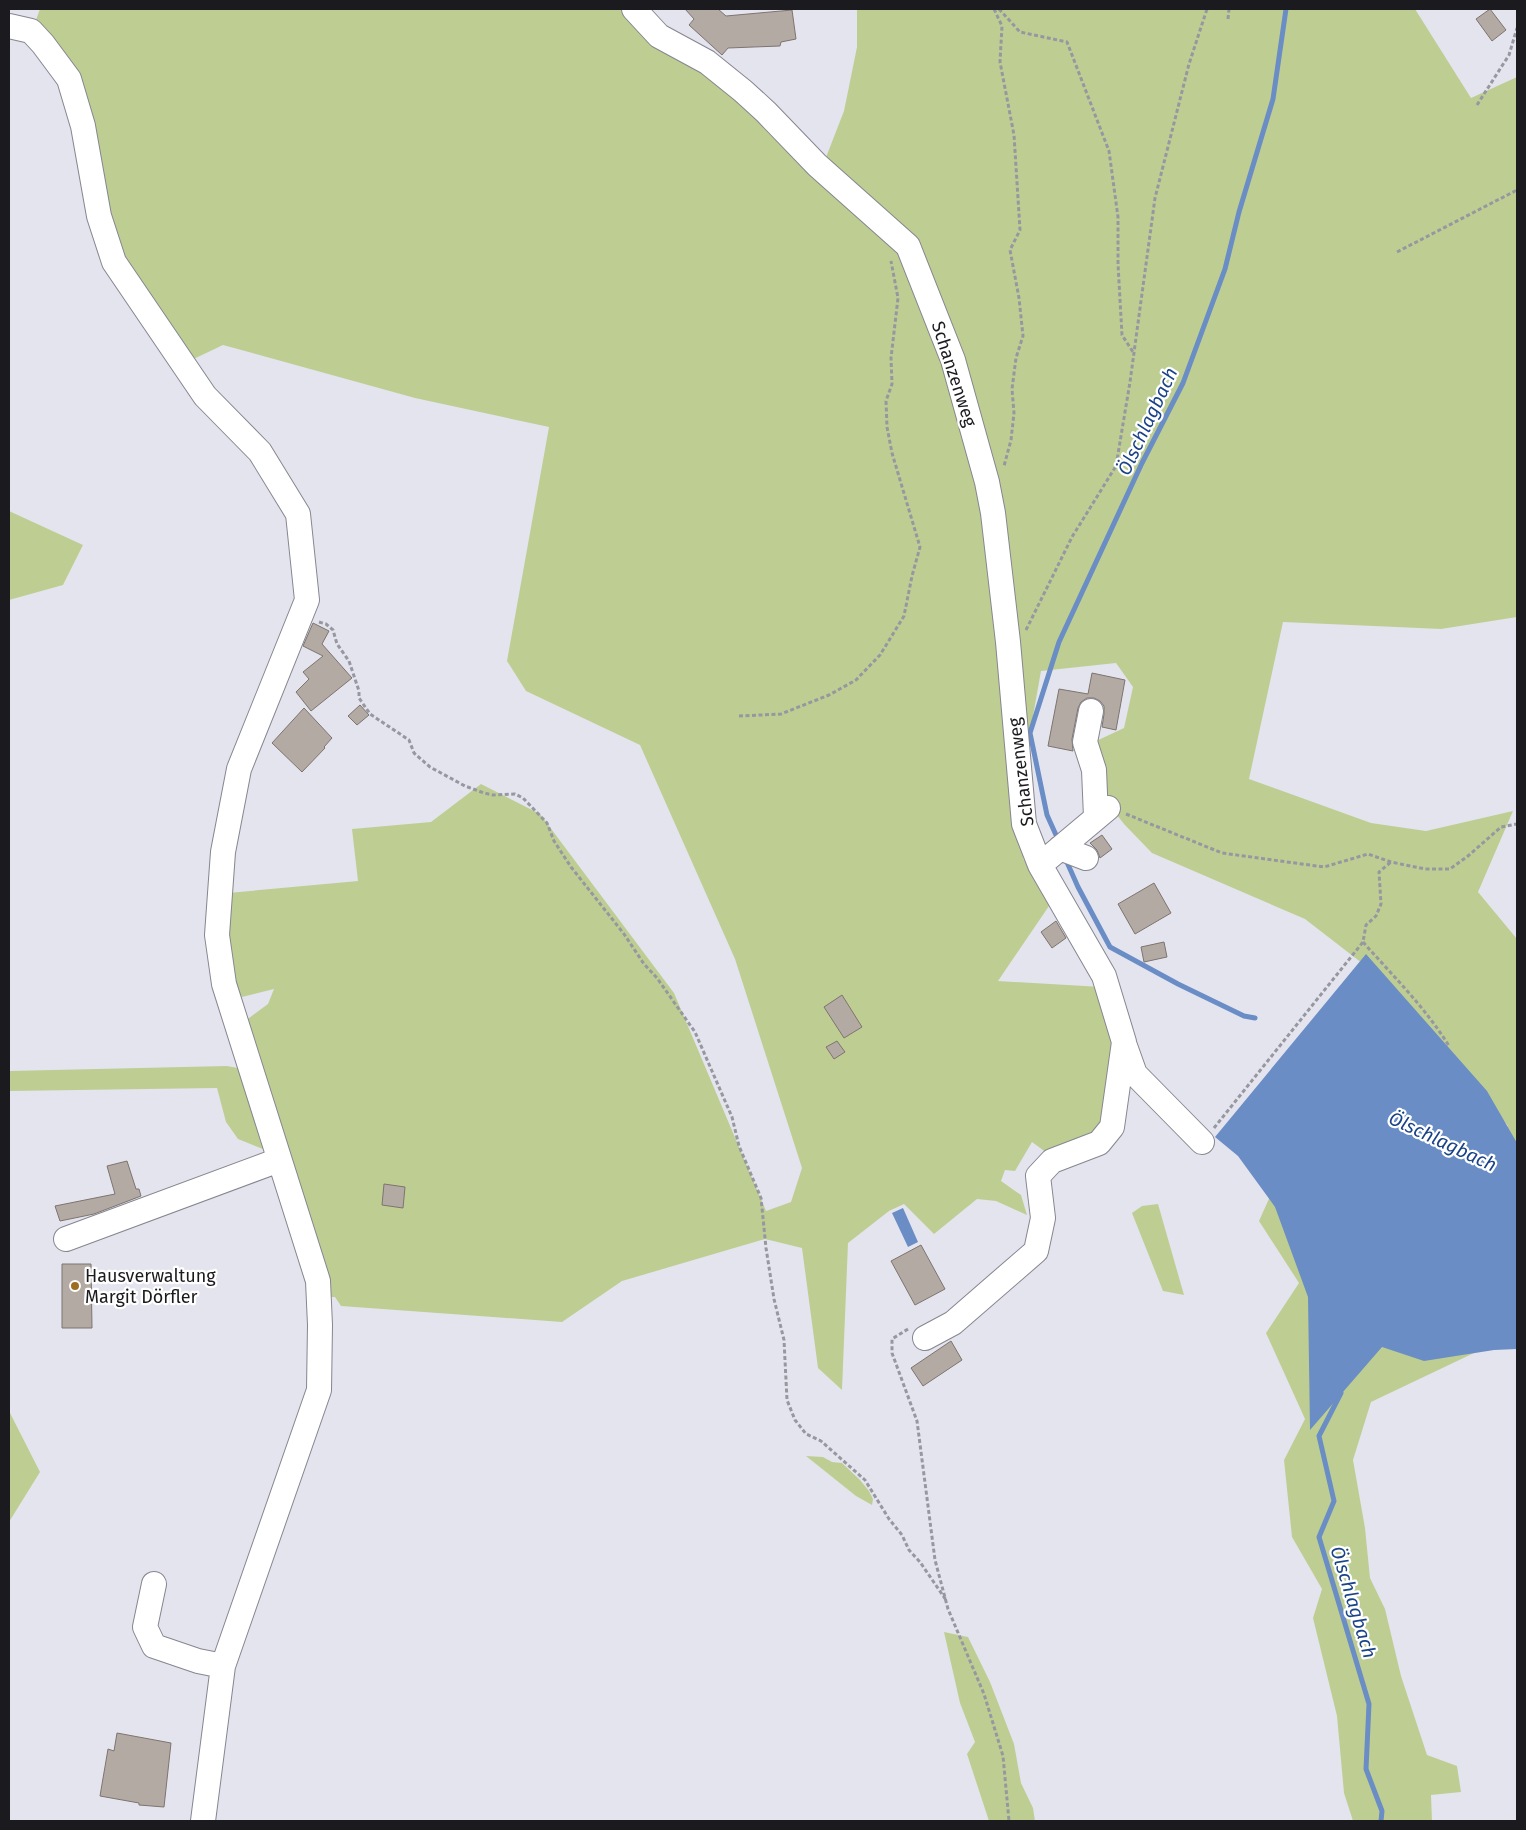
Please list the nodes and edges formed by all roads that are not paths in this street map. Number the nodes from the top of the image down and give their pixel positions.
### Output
1 (634, 9) edge
2 (9, 26) edge
3 (1091, 711) dead end
4 (1060, 848) junction
5 (1086, 858) dead end
6 (1040, 865) junction
7 (1124, 1042) junction
8 (1202, 1142) road end
9 (279, 1160) junction
10 (66, 1239) dead end
11 (925, 1338) road end
12 (154, 1584) dead end
13 (223, 1666) junction
14 (203, 1821) edge

1 - 6 street, Schanzenweg
2 - 9 street
3 - 4 street
4 - 5 street
4 - 6 street
6 - 7 street, Schanzenweg
7 - 8 street, Schanzenweg
7 - 11 street
9 - 10 street
9 - 13 street
12 - 13 street
13 - 14 street

